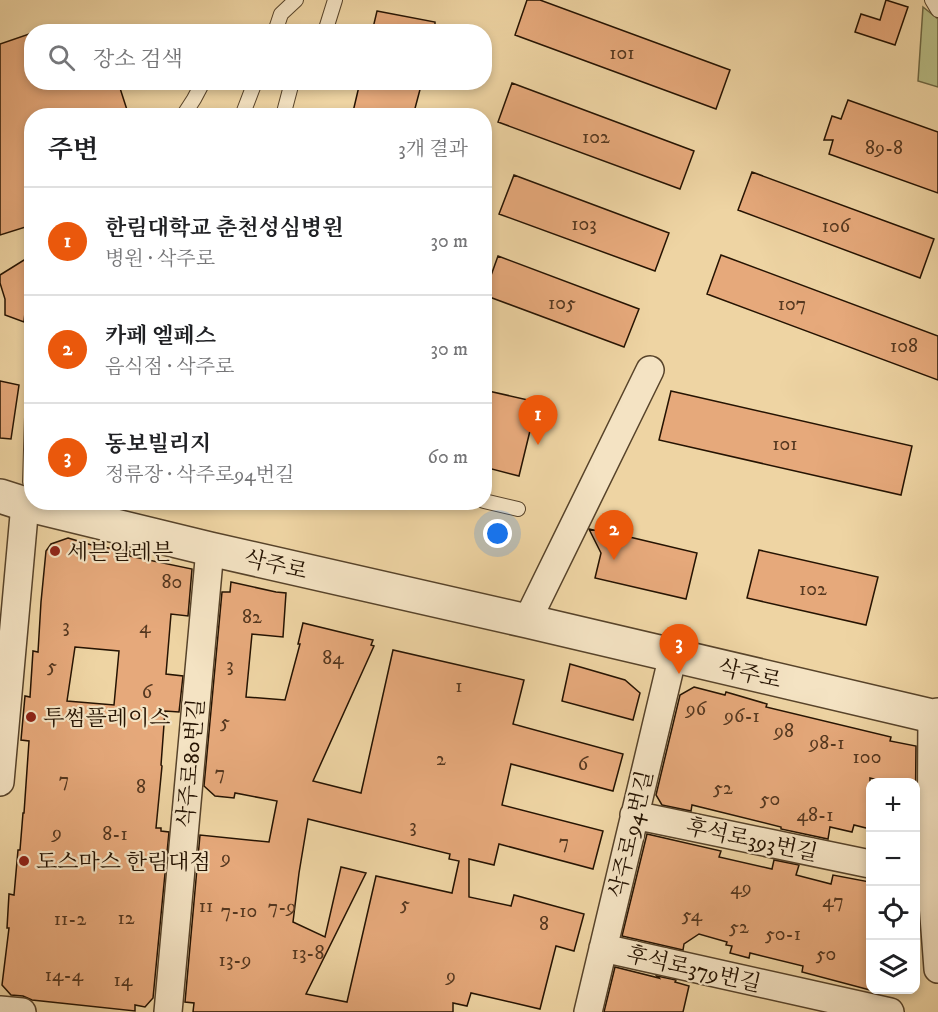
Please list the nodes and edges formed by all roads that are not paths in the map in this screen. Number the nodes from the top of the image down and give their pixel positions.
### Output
1 (296, 0) edge
2 (335, 0) edge
3 (932, 0) edge
4 (938, 10) edge
5 (278, 24) edge
6 (328, 24) edge
7 (199, 90) edge
8 (252, 90) edge
9 (290, 90) edge
10 (188, 108) edge
11 (245, 108) edge
12 (285, 108) edge
13 (650, 370) dead end
14 (24, 492) edge
15 (492, 503) edge
16 (518, 509) dead end
17 (83, 510) edge
18 (210, 549) junction
19 (528, 621) junction
20 (673, 655) junction
21 (935, 716) edge
22 (0, 782) edge
23 (634, 814) junction
24 (866, 863) edge
25 (928, 876) edge
26 (603, 948) junction
27 (938, 969) edge
28 (0, 1010) edge
29 (22, 1012) edge
30 (168, 1012) edge
31 (588, 1012) edge
32 (890, 1012) edge

1 - 5 lane
2 - 6 lane
3 - 4 lane
7 - 10 lane
8 - 11 lane
9 - 12 lane
13 - 19 street
14 - 22 street
15 - 16 lane
17 - 18 street, 삭주로
18 - 19 street, 삭주로
18 - 30 street, 삭주로80번길
19 - 20 street, 삭주로
20 - 21 street, 삭주로
20 - 23 street, 삭주로94번길
21 - 25 street
23 - 24 street, 후석로393번길
23 - 26 street, 삭주로94번길
25 - 27 street
26 - 31 street, 삭주로94번길
26 - 32 street, 후석로379번길
28 - 29 street

